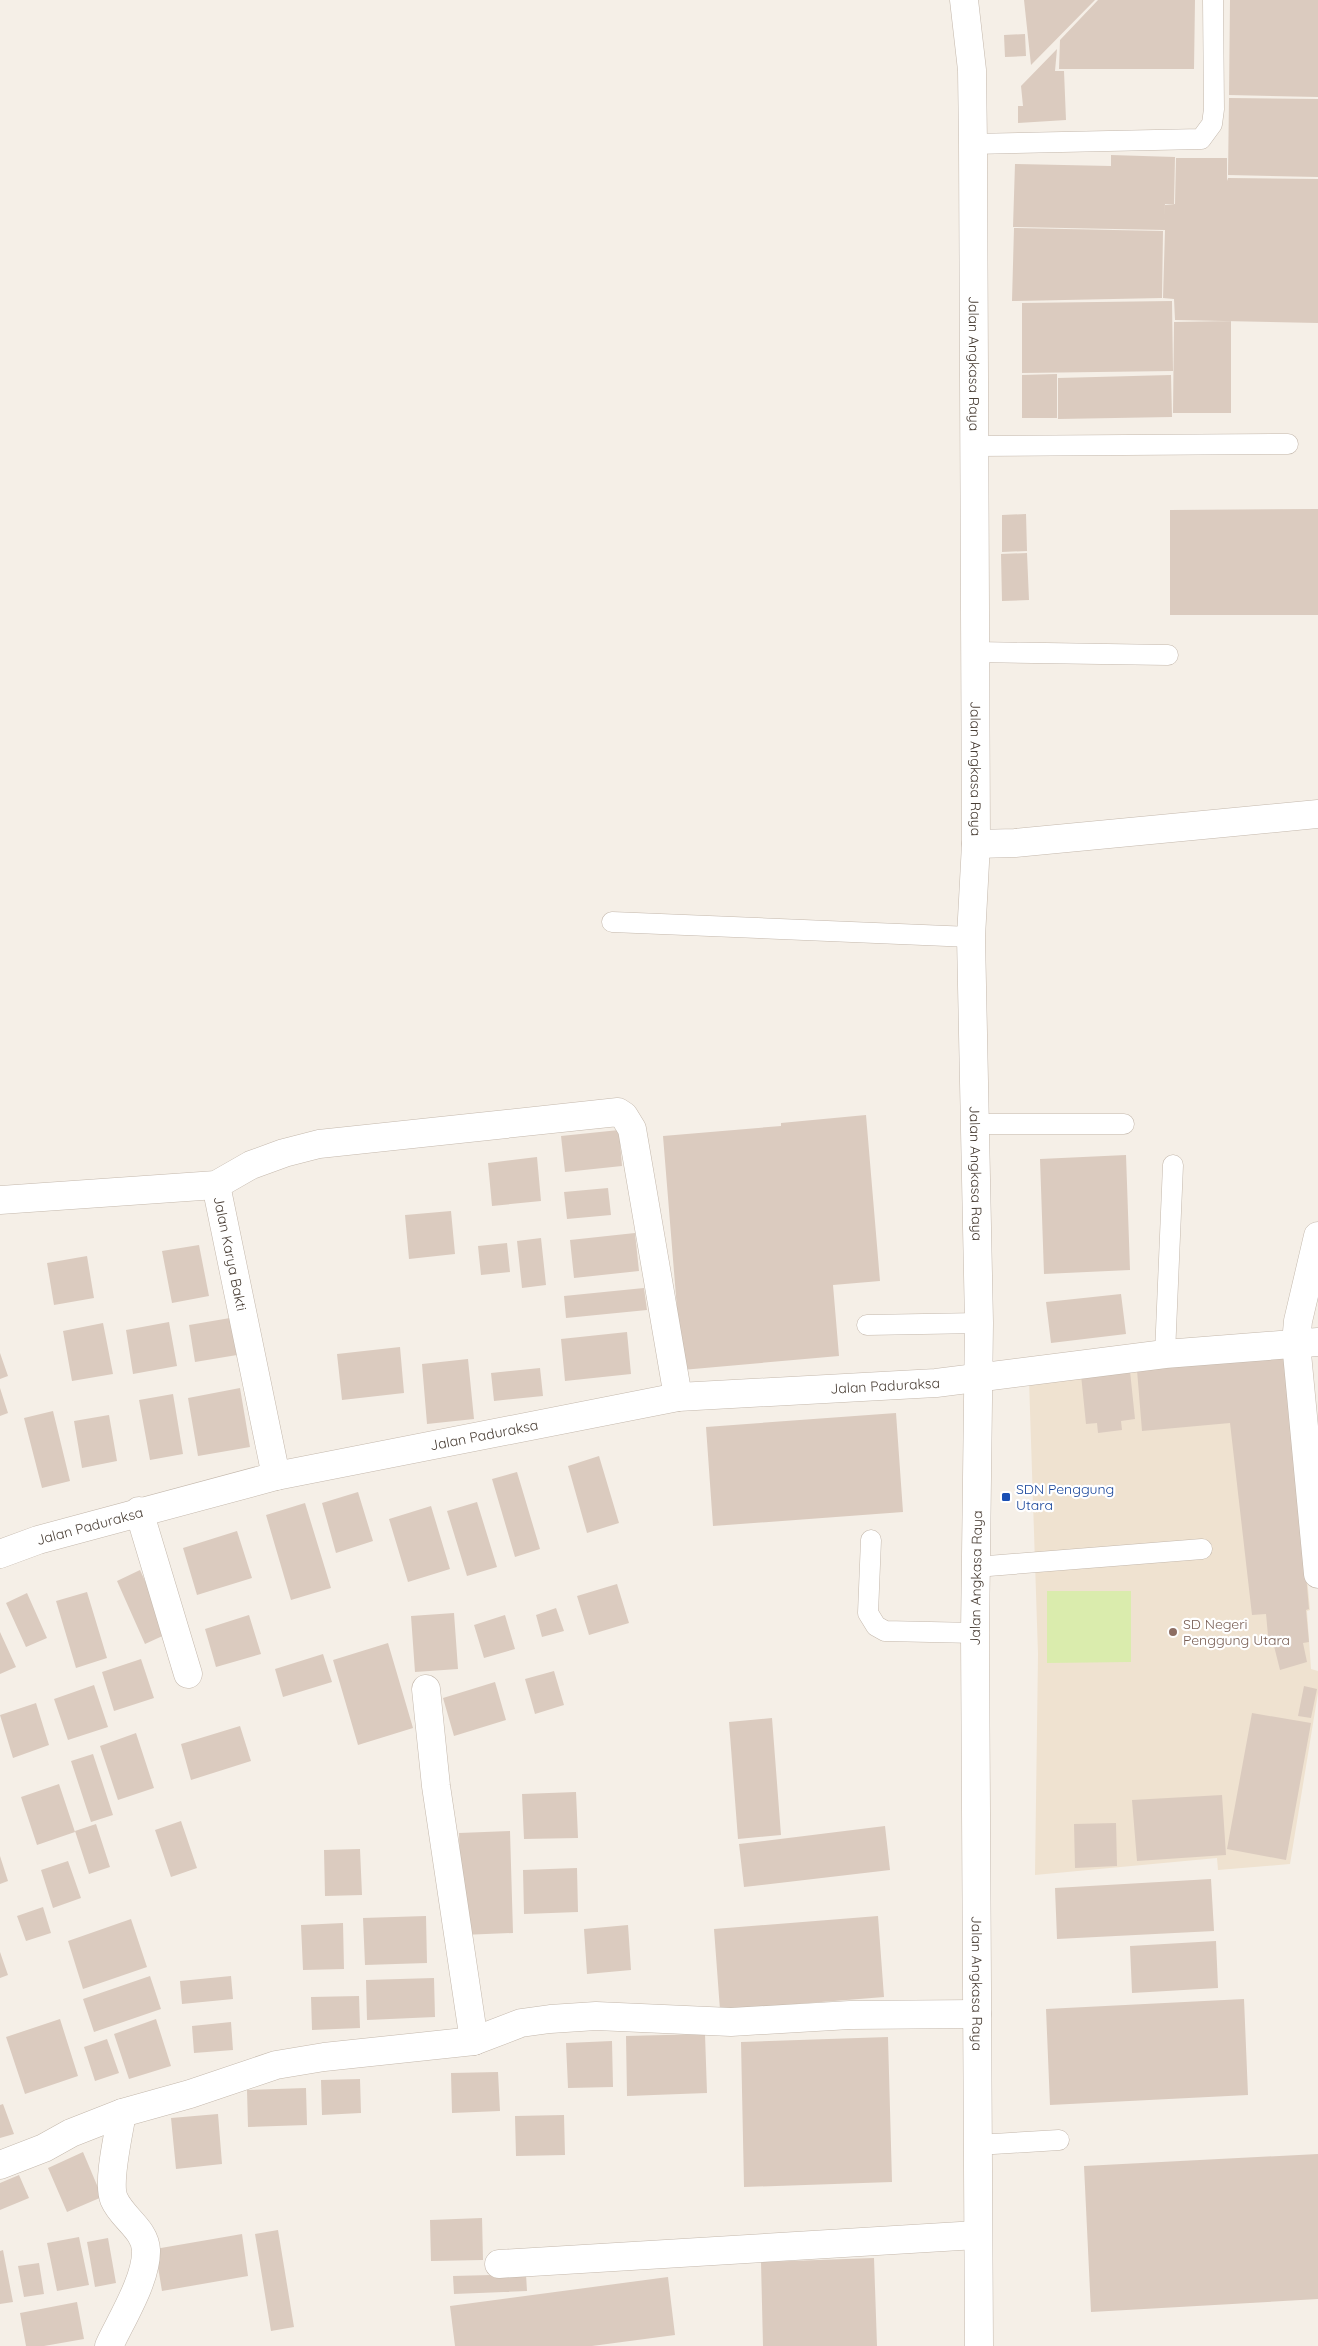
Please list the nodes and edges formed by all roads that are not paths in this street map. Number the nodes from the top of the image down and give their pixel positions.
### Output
1 (964, 0) edge
2 (1213, 0) edge
3 (973, 144) junction
4 (1288, 444) dead end
5 (974, 446) junction
6 (976, 652) junction
7 (1168, 654) dead end
8 (1318, 814) edge
9 (976, 844) junction
10 (612, 922) dead end
11 (971, 937) junction
12 (975, 1124) junction
13 (1124, 1124) dead end
14 (1173, 1166) dead end
15 (216, 1185) junction
16 (0, 1200) edge
17 (1318, 1236) edge
18 (979, 1323) junction
19 (867, 1326) dead end
20 (1307, 1342) edge
21 (1165, 1354) junction
22 (978, 1378) junction
23 (678, 1397) junction
24 (276, 1476) junction
25 (139, 1511) junction
26 (871, 1540) dead end
27 (1202, 1549) dead end
28 (0, 1554) edge
29 (976, 1567) junction
30 (1318, 1574) edge
31 (975, 1633) junction
32 (188, 1674) dead end
33 (426, 1689) dead end
34 (977, 2014) junction
35 (474, 2041) junction
36 (122, 2112) junction
37 (1059, 2140) dead end
38 (977, 2145) junction
39 (0, 2165) edge
40 (977, 2235) junction
41 (498, 2264) dead end
42 (109, 2346) edge
43 (979, 2346) edge

1 - 3 street, Jalan Angkasa Raya
2 - 3 lane
3 - 5 street, Jalan Angkasa Raya
4 - 5 lane
5 - 6 street, Jalan Angkasa Raya
6 - 7 lane
6 - 9 street, Jalan Angkasa Raya
8 - 9 street
9 - 11 street, Jalan Angkasa Raya
10 - 11 lane
11 - 12 street, Jalan Angkasa Raya
12 - 13 lane
12 - 18 street, Jalan Angkasa Raya
14 - 21 lane
15 - 16 street, Jalan Karya Bakti
15 - 23 street
15 - 24 street, Jalan Karya Bakti
17 - 20 street
18 - 19 lane
18 - 22 street, Jalan Angkasa Raya
20 - 21 street, Jalan Paduraksa
20 - 30 street
21 - 22 street, Jalan Paduraksa
22 - 23 street, Jalan Paduraksa
22 - 29 street, Jalan Angkasa Raya
23 - 24 street, Jalan Paduraksa
24 - 25 street, Jalan Paduraksa
25 - 28 street, Jalan Paduraksa
25 - 32 street
26 - 31 lane
27 - 29 lane
29 - 31 street, Jalan Angkasa Raya
31 - 34 street, Jalan Angkasa Raya
33 - 35 street
34 - 35 street
34 - 38 street, Jalan Angkasa Raya
35 - 36 street
36 - 39 street
36 - 42 street
37 - 38 lane
38 - 40 street, Jalan Angkasa Raya
40 - 41 street
40 - 43 street, Jalan Angkasa Raya

